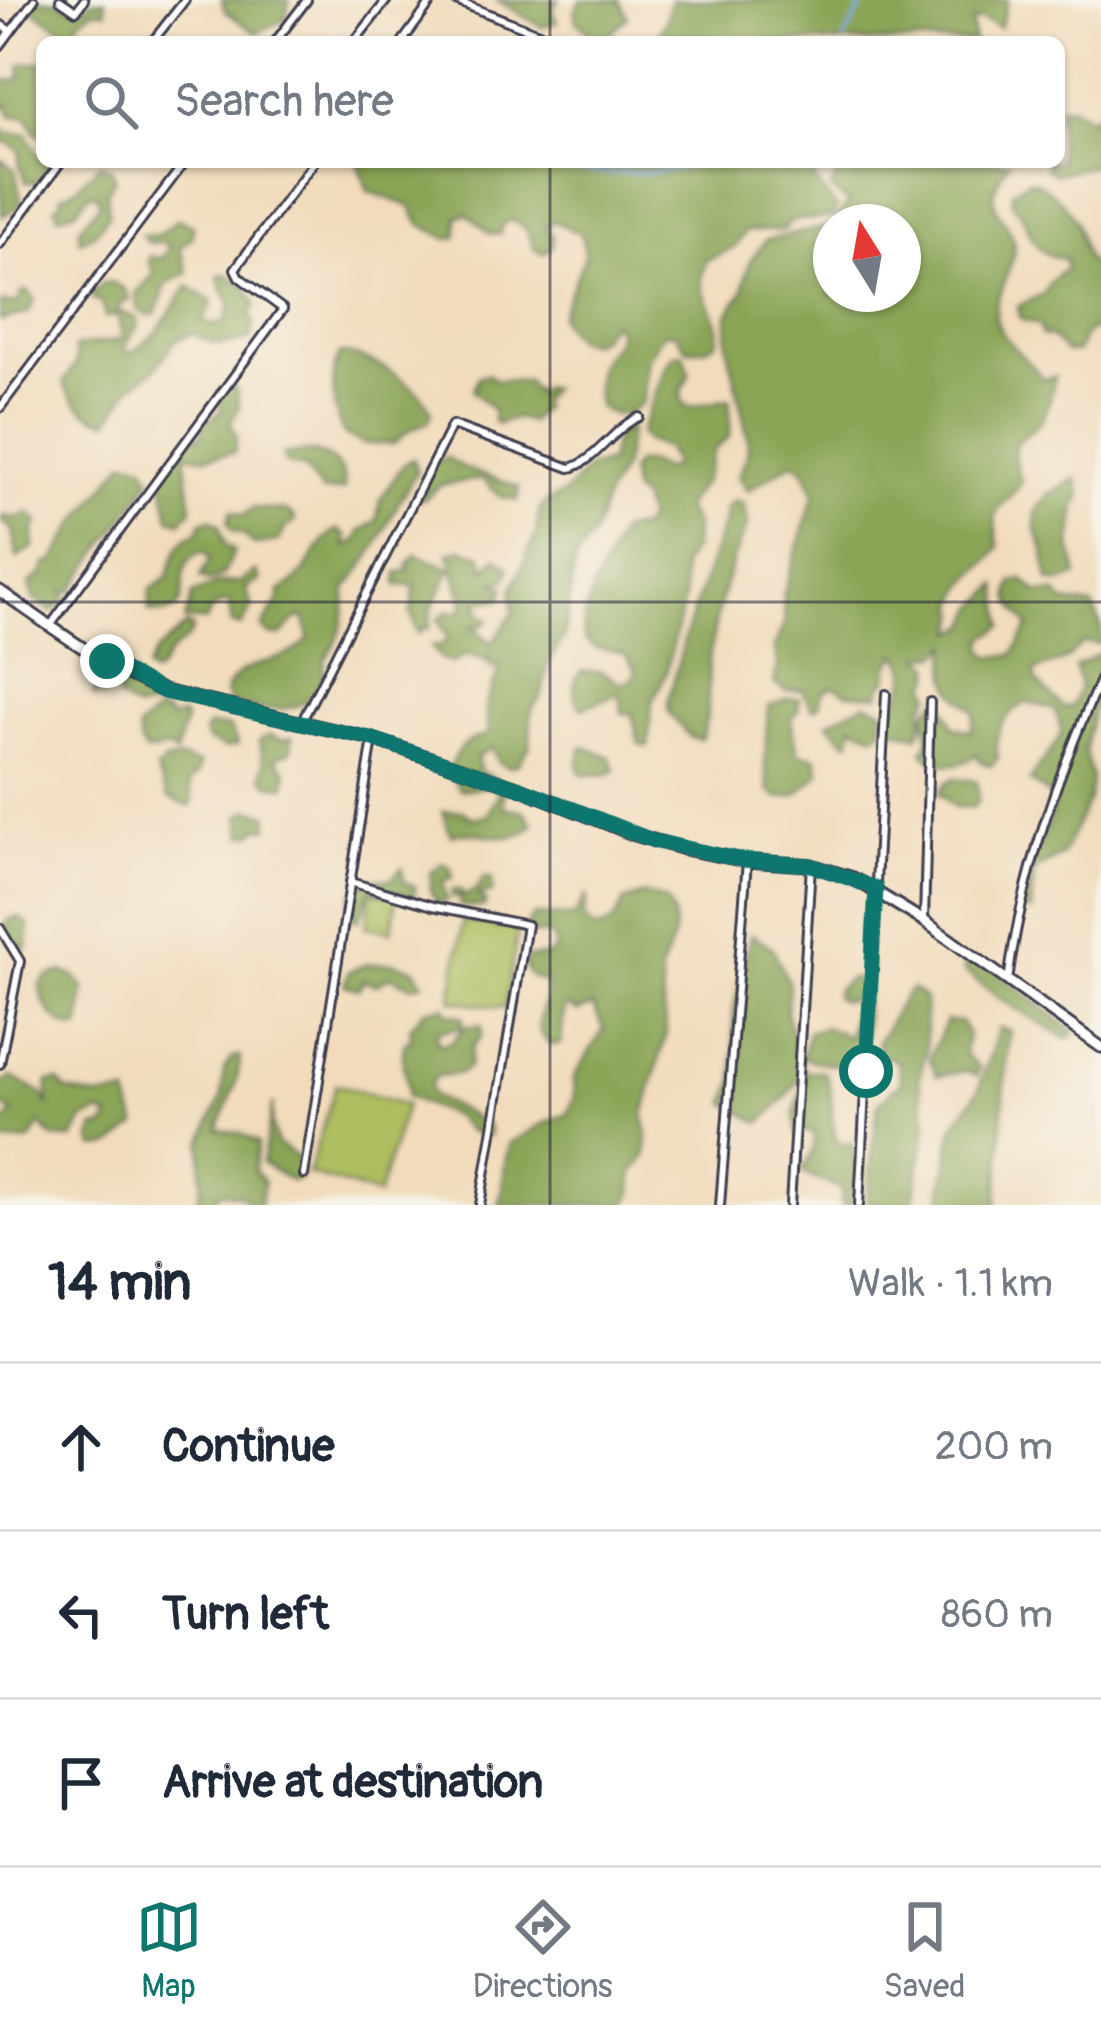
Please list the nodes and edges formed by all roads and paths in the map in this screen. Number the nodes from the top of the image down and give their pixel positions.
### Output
1 (34, 0) edge
2 (60, 0) edge
3 (84, 0) edge
4 (185, 0) edge
5 (307, 0) edge
6 (387, 0) edge
7 (433, 0) edge
8 (453, 0) edge
9 (0, 24) edge
10 (10, 32) junction
11 (157, 36) edge
12 (280, 36) edge
13 (359, 36) edge
14 (406, 36) edge
15 (546, 36) edge
16 (0, 46) edge
17 (57, 168) edge
18 (180, 168) edge
19 (310, 168) edge
20 (0, 244) edge
21 (0, 408) edge
22 (639, 417) dead end
23 (0, 591) edge
24 (50, 626) junction
25 (1101, 678) edge
26 (886, 694) dead end
27 (930, 702) dead end
28 (302, 721) junction
29 (373, 739) junction
30 (747, 861) junction
31 (811, 865) junction
32 (350, 882) junction
33 (876, 888) junction
34 (924, 921) junction
35 (0, 928) edge
36 (1008, 981) junction
37 (1101, 1047) edge
38 (0, 1064) edge
39 (304, 1175) dead end
40 (480, 1205) edge
41 (720, 1205) edge
42 (790, 1205) edge
43 (859, 1205) edge

1 - 10 street
2 - 3 street
4 - 11 street
5 - 12 street
6 - 13 street
7 - 14 street
8 - 15 street
9 - 10 street
10 - 16 street
17 - 20 street
18 - 21 street
19 - 24 street
22 - 28 street
23 - 24 street
24 - 28 street
25 - 36 street
26 - 33 street
27 - 34 street
28 - 29 street
29 - 30 street
29 - 32 street
30 - 31 street
30 - 41 street
31 - 33 street
31 - 42 street
32 - 39 street
32 - 40 street
33 - 34 street
33 - 43 street
34 - 36 street
35 - 38 street
36 - 37 street

